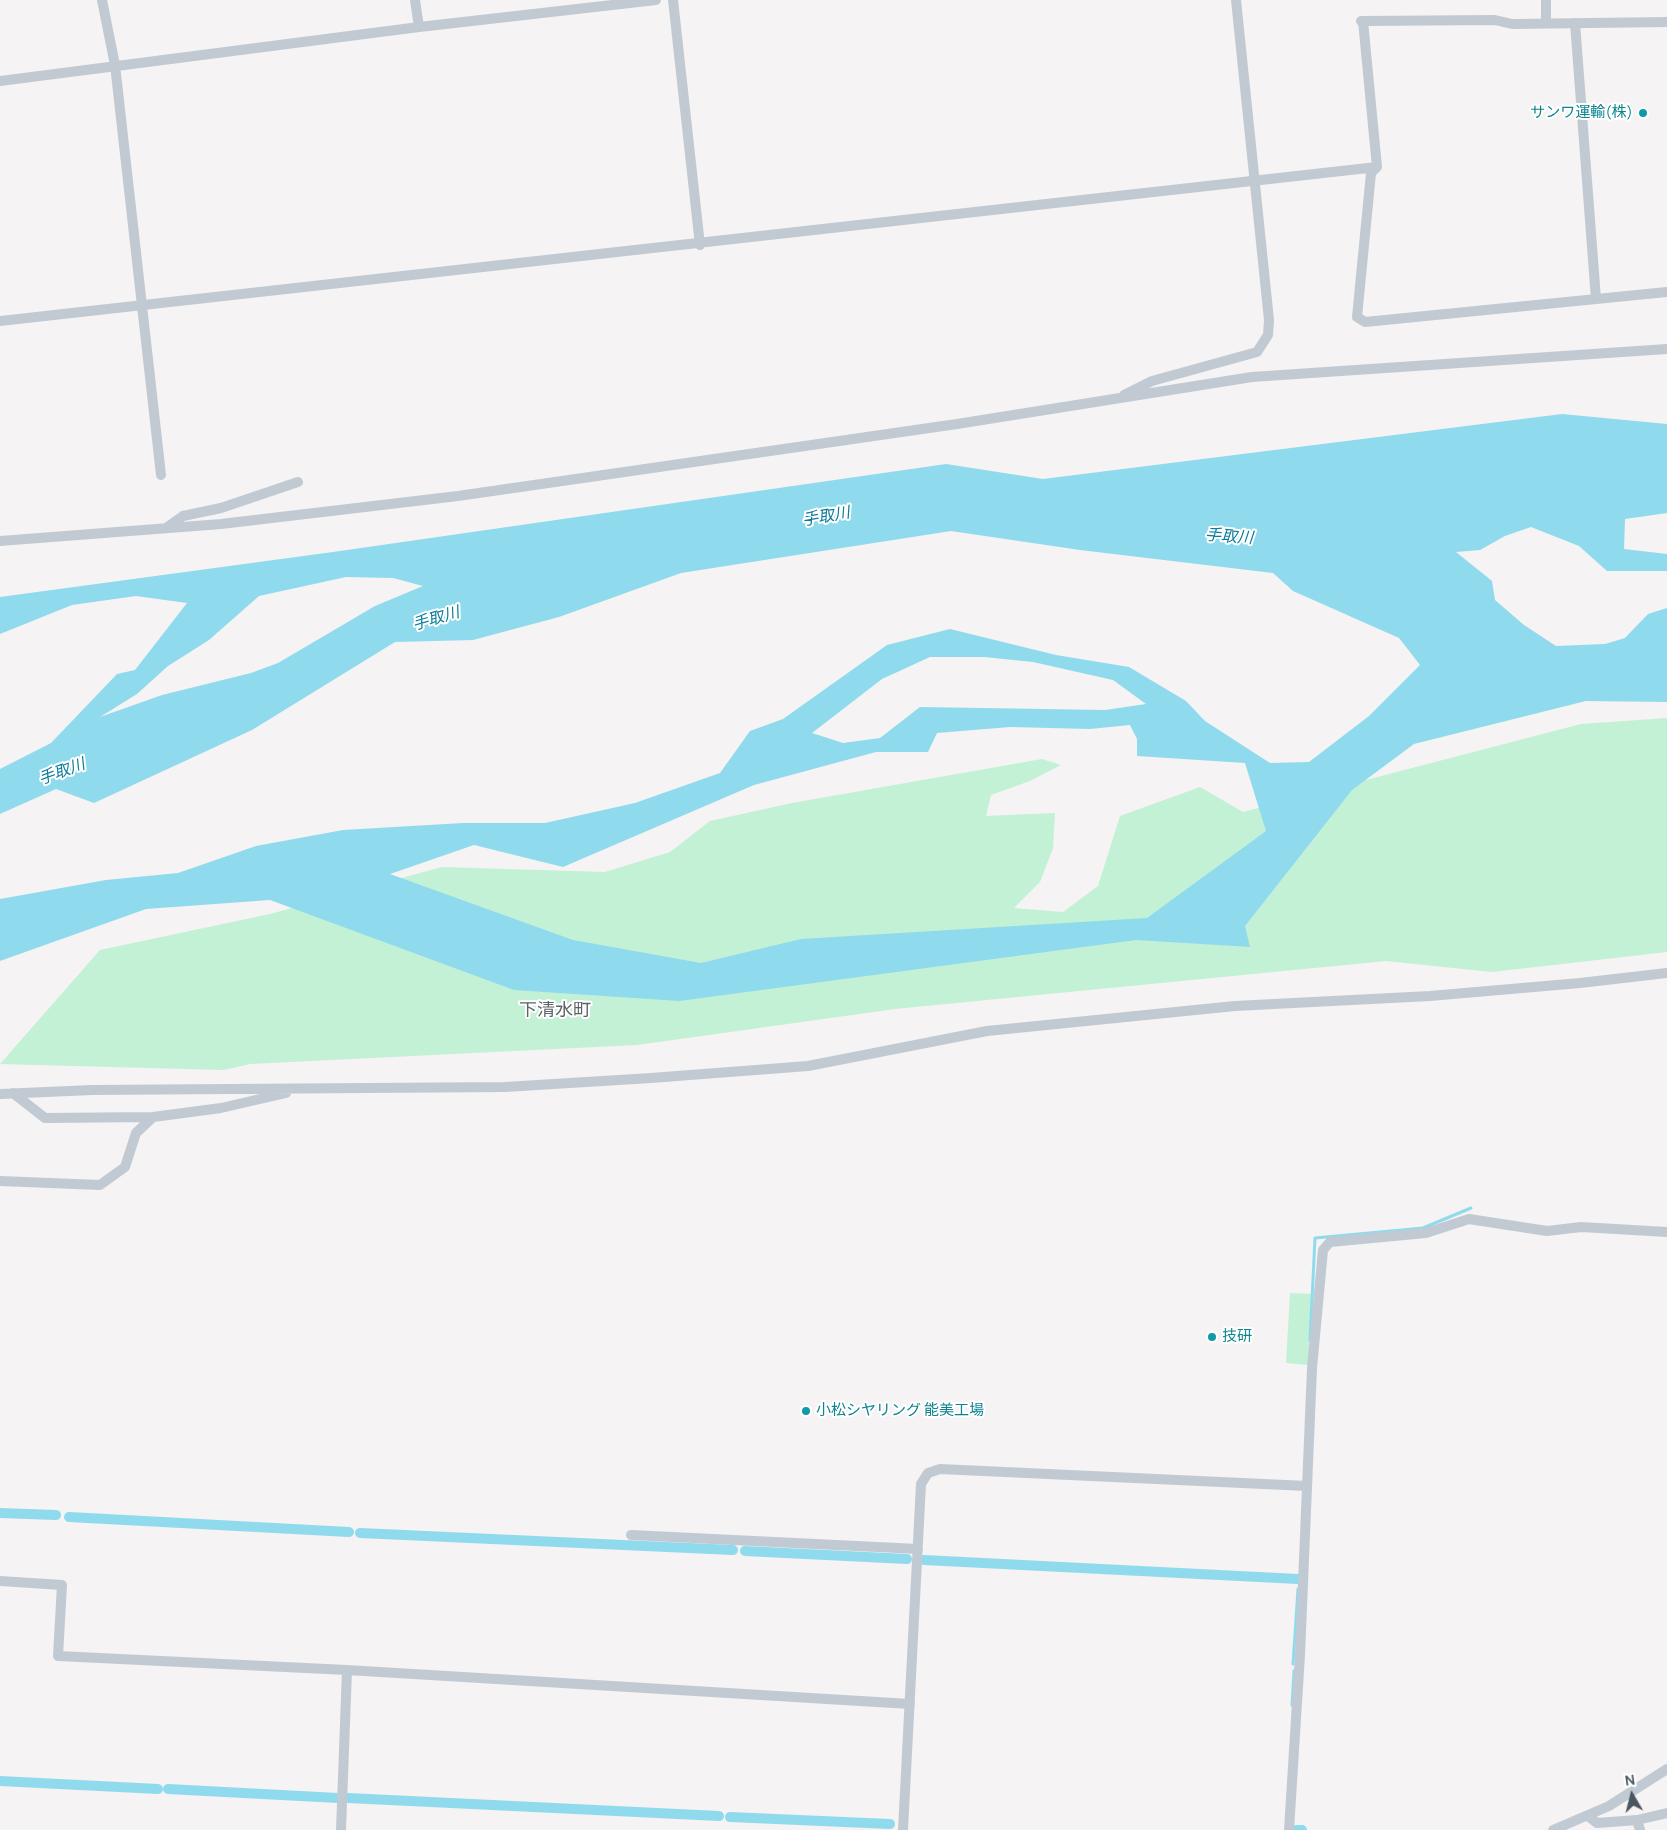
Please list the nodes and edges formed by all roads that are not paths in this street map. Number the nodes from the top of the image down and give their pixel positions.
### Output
1 (102, 0) edge
2 (415, 0) edge
3 (656, 0) edge
4 (673, 0) edge
5 (1236, 0) edge
6 (1546, 0) edge
7 (1667, 22) edge
8 (1546, 23) junction
9 (1575, 23) junction
10 (419, 26) junction
11 (115, 65) junction
12 (0, 81) edge
13 (1377, 167) junction
14 (1254, 181) junction
15 (700, 245) junction
16 (1667, 292) edge
17 (1596, 299) junction
18 (142, 305) junction
19 (0, 321) edge
20 (1667, 349) edge
21 (1122, 397) junction
22 (161, 475) dead end
23 (298, 482) dead end
24 (165, 528) junction
25 (0, 541) edge
26 (1667, 973) edge
27 (304, 1089) junction
28 (13, 1093) junction
29 (0, 1094) edge
30 (153, 1117) junction
31 (0, 1181) edge
32 (1667, 1232) edge
33 (1307, 1486) junction
34 (632, 1535) dead end
35 (918, 1549) junction
36 (0, 1581) edge
37 (347, 1670) junction
38 (910, 1704) junction
39 (1667, 1769) edge
40 (1667, 1813) edge
41 (1588, 1816) junction
42 (1638, 1825) edge
43 (341, 1830) edge
44 (904, 1830) edge
45 (1289, 1830) edge
46 (1553, 1830) edge

1 - 11 street
2 - 10 street
3 - 10 street
4 - 15 street
5 - 14 street
6 - 8 street
7 - 9 street
8 - 9 street
8 - 13 street
9 - 17 street
10 - 11 street
11 - 12 street
11 - 18 street
13 - 14 street
13 - 17 street
14 - 15 street
14 - 21 street
15 - 18 street
16 - 17 street
18 - 19 street
18 - 22 street
20 - 21 street
21 - 24 street
23 - 24 street
24 - 25 street
26 - 27 street
27 - 28 street
27 - 30 street
28 - 29 street
28 - 30 street
30 - 31 street
32 - 33 street
33 - 35 street
33 - 45 street
34 - 35 street
35 - 38 street
36 - 37 street
37 - 38 street
37 - 43 street
38 - 44 street
39 - 41 street
40 - 42 street
41 - 42 street
41 - 46 street

